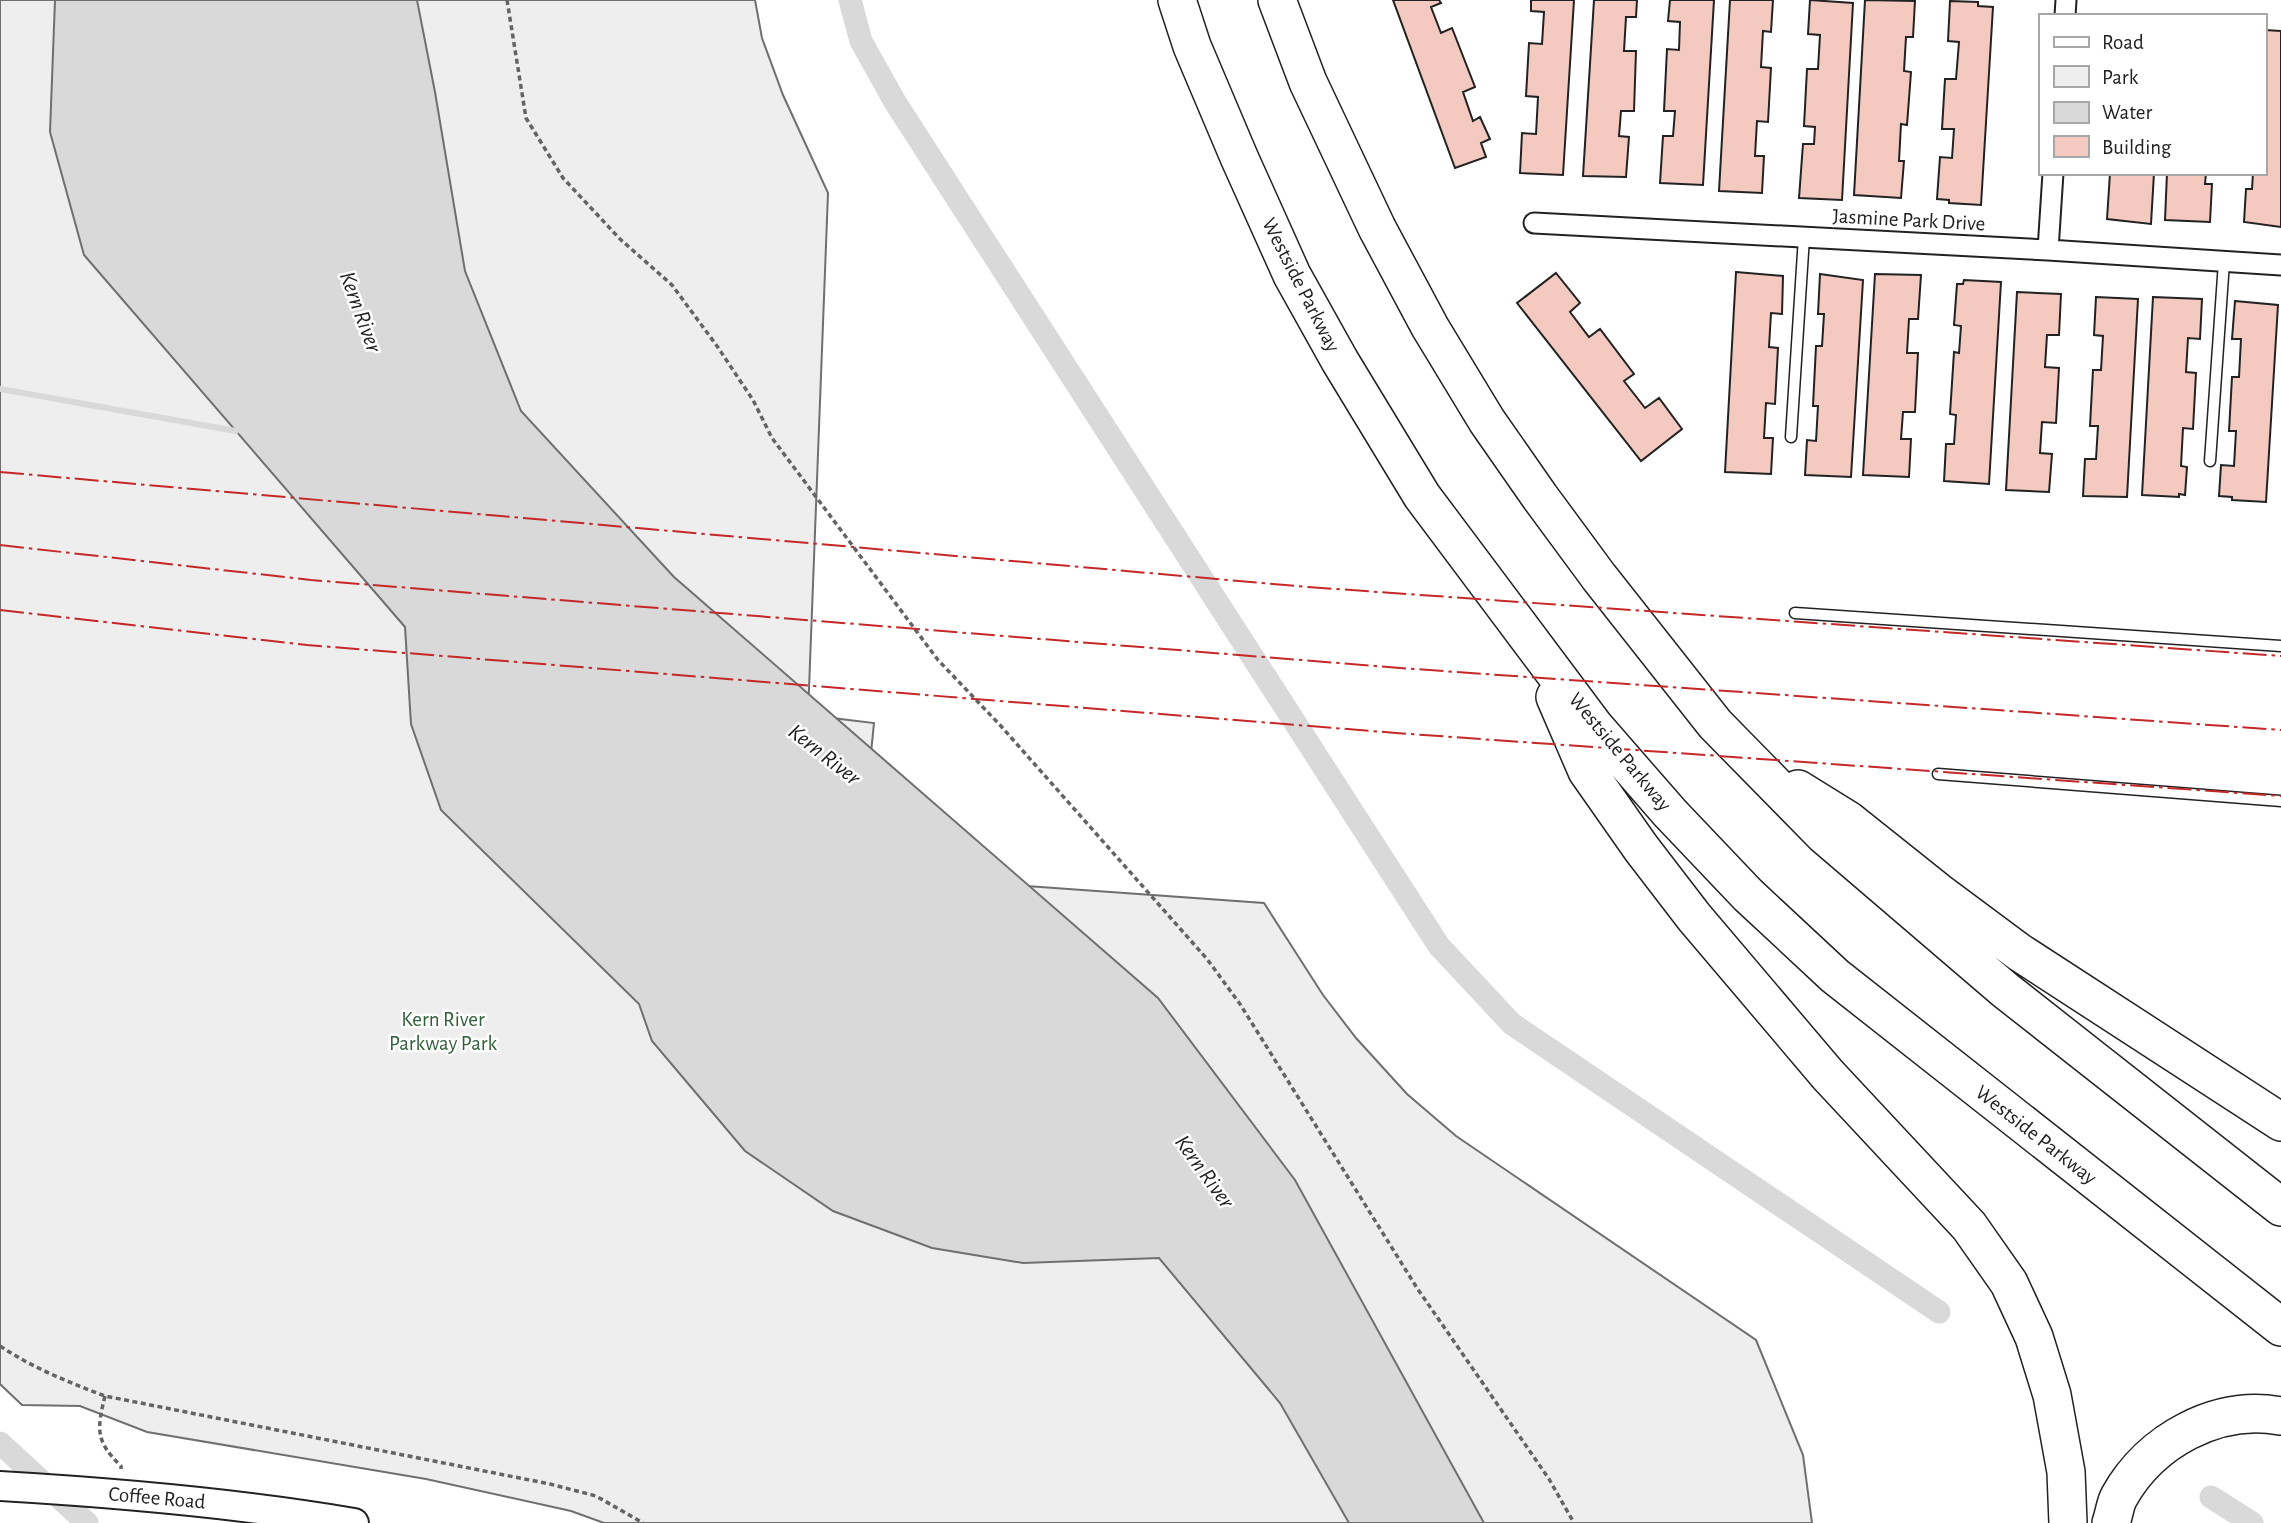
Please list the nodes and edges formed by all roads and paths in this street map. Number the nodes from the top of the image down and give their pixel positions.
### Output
1 (507, 0) edge
2 (1177, 0) edge
3 (1277, 0) edge
4 (2053, 175) edge
5 (1534, 223) dead end
6 (1804, 237) junction
7 (2048, 250) junction
8 (2224, 262) junction
9 (2281, 265) edge
10 (1791, 437) dead end
11 (2210, 461) dead end
12 (1795, 612) dead end
13 (1530, 638) junction
14 (2281, 646) edge
15 (1715, 724) junction
16 (1938, 774) dead end
17 (2281, 801) edge
18 (2281, 1122) edge
19 (2281, 1207) edge
20 (2281, 1327) edge
21 (0, 1346) edge
22 (105, 1396) junction
23 (2281, 1416) edge
24 (0, 1486) edge
25 (118, 1494) junction
26 (195, 1501) junction
27 (229, 1523) edge
28 (355, 1523) edge
29 (643, 1523) edge
30 (1574, 1523) edge
31 (2068, 1523) edge
32 (2111, 1523) edge

1 - 30 path
2 - 13 highway, Westside Parkway
3 - 15 highway
4 - 7 street
5 - 6 street, Jasmine Park Drive
6 - 7 street, Jasmine Park Drive
6 - 10 lane
7 - 8 street, Jasmine Park Drive
8 - 9 street, Jasmine Park Drive
8 - 11 lane
12 - 14 lane
13 - 20 highway, Westside Parkway
13 - 31 highway
15 - 18 highway
15 - 19 highway
16 - 17 lane
21 - 22 path
22 - 25 path
22 - 29 path
23 - 32 highway
24 - 25 main road, Coffee Road
25 - 26 main road, Coffee Road
26 - 27 main road
26 - 28 main road, Coffee Road

